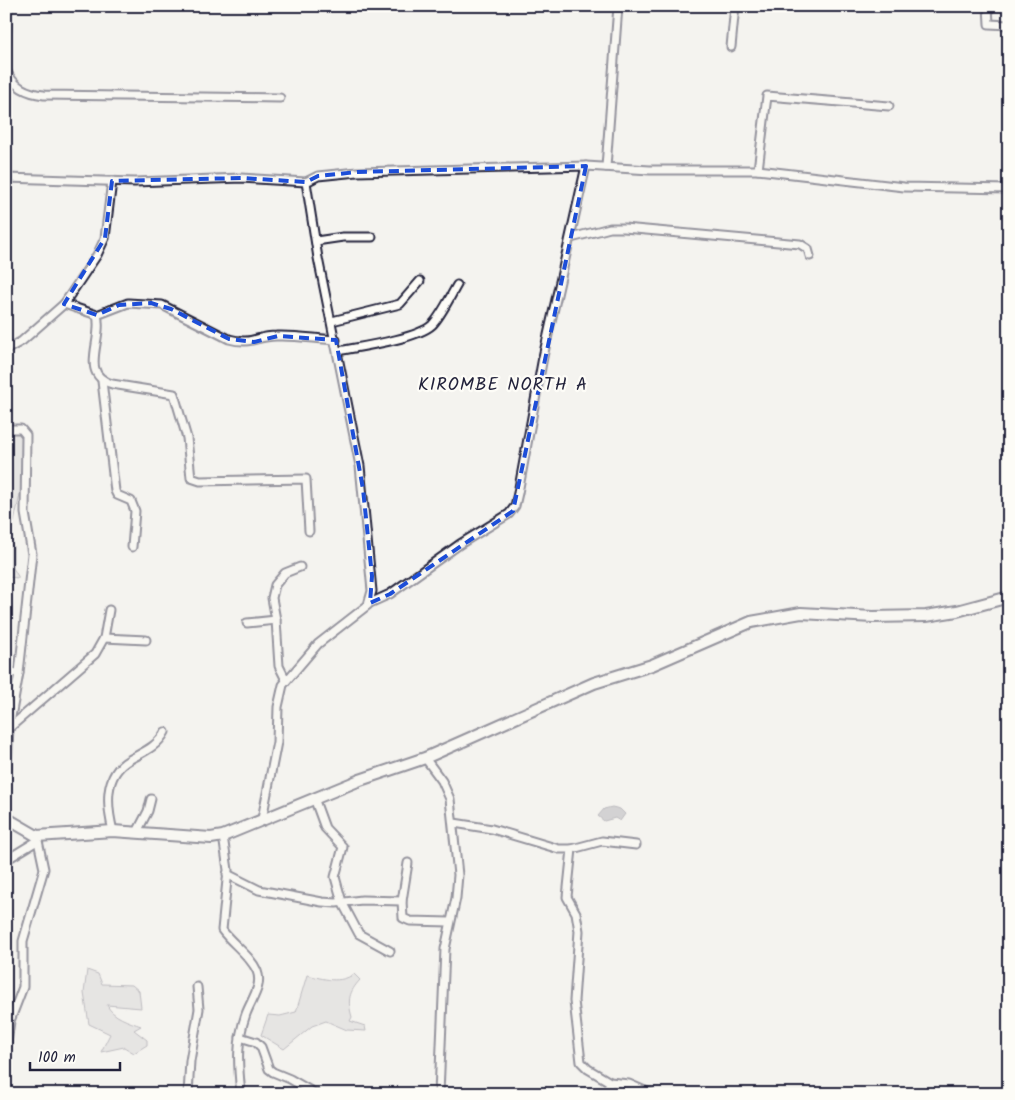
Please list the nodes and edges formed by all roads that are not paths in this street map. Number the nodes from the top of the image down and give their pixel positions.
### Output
1 (8, 6) edge
2 (618, 6) edge
3 (735, 6) edge
4 (988, 6) edge
5 (1009, 25) edge
6 (6, 42) edge
7 (732, 47) dead end
8 (6, 70) edge
9 (280, 98) dead end
10 (889, 106) dead end
11 (586, 166) junction
12 (606, 167) junction
13 (758, 170) junction
14 (6, 178) edge
15 (112, 181) junction
16 (306, 182) junction
17 (1009, 189) edge
18 (372, 237) dead end
19 (571, 238) junction
20 (316, 241) junction
21 (810, 256) dead end
22 (420, 281) dead end
23 (457, 285) dead end
24 (64, 304) junction
25 (98, 315) junction
26 (332, 321) junction
27 (336, 340) junction
28 (6, 350) edge
29 (338, 351) junction
30 (102, 381) junction
31 (6, 429) edge
32 (310, 531) dead end
33 (132, 547) dead end
34 (300, 567) dead end
35 (1009, 597) edge
36 (370, 603) junction
37 (109, 610) dead end
38 (276, 620) junction
39 (247, 622) dead end
40 (104, 638) junction
41 (146, 640) dead end
42 (6, 672) edge
43 (20, 672) junction
44 (286, 680) junction
45 (8, 729) edge
46 (165, 732) dead end
47 (426, 758) junction
48 (6, 787) edge
49 (314, 798) junction
50 (151, 799) dead end
51 (6, 818) edge
52 (262, 819) junction
53 (454, 823) junction
54 (113, 831) junction
55 (137, 832) junction
56 (222, 836) junction
57 (37, 838) junction
58 (636, 844) dead end
59 (572, 849) junction
60 (6, 860) edge
61 (408, 863) dead end
62 (227, 874) junction
63 (342, 902) junction
64 (402, 902) junction
65 (450, 922) junction
66 (390, 951) dead end
67 (196, 988) dead end
68 (240, 1037) junction
69 (6, 1051) edge
70 (610, 1082) junction
71 (188, 1094) edge
72 (240, 1094) edge
73 (316, 1094) edge
74 (440, 1094) edge
75 (606, 1094) edge
76 (652, 1094) edge

1 - 6 street
2 - 12 street
3 - 7 street
4 - 5 street
8 - 9 street
10 - 13 street
11 - 12 street
11 - 16 street
11 - 19 street
12 - 13 street
13 - 17 street
14 - 15 street
15 - 16 street
15 - 24 street
16 - 20 street
18 - 20 street
19 - 21 street
19 - 36 street
20 - 26 street
22 - 26 street
23 - 29 street
24 - 25 street
24 - 28 street
25 - 27 street
25 - 30 street
26 - 27 street
27 - 29 street
29 - 36 street
30 - 32 street
30 - 33 street
31 - 43 street
34 - 38 street
35 - 47 street
36 - 44 street
37 - 40 street
38 - 39 street
38 - 44 street
40 - 41 street
40 - 45 street
42 - 43 street
43 - 45 street
44 - 52 street
45 - 48 street
46 - 54 street
47 - 49 street
47 - 53 street
49 - 52 street
49 - 63 street
50 - 55 street
51 - 57 street
52 - 56 street
53 - 59 street
53 - 65 street
54 - 55 street
54 - 57 street
55 - 56 street
56 - 62 street
57 - 60 street
57 - 69 street
58 - 59 street
59 - 70 street
61 - 64 street
62 - 63 street
62 - 68 street
63 - 64 street
63 - 66 street
64 - 65 street
65 - 74 street
67 - 71 street
68 - 72 street
68 - 73 street
70 - 75 street
70 - 76 street

